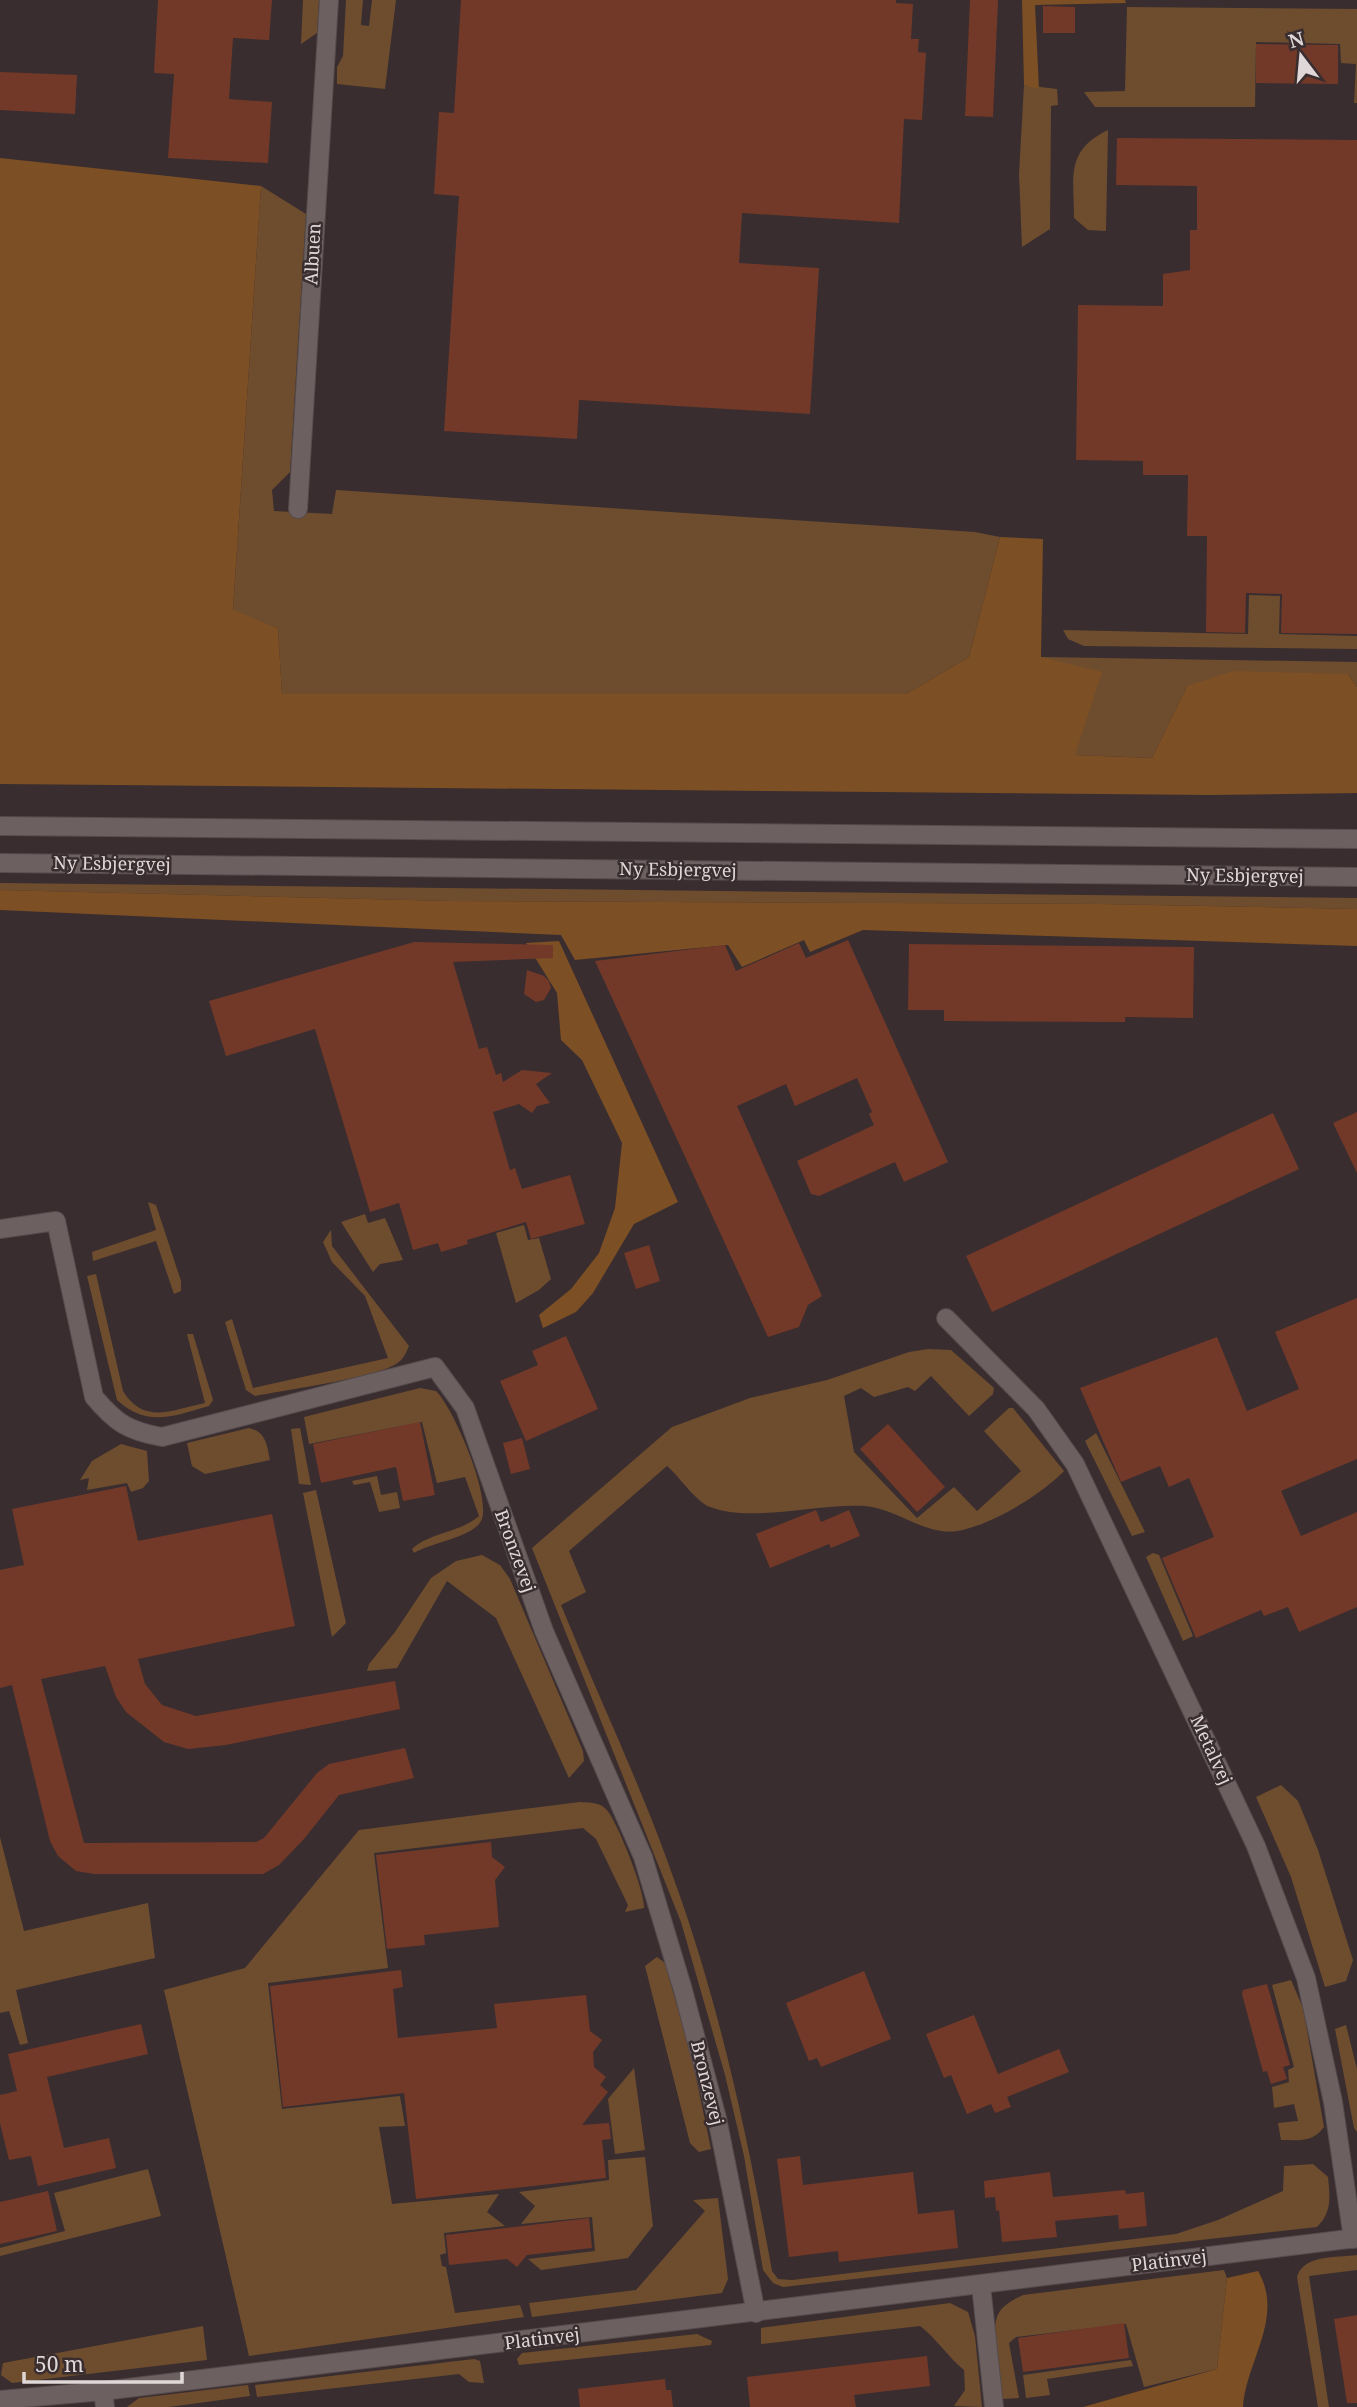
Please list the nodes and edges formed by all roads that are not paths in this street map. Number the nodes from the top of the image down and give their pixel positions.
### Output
1 (329, 0) edge
2 (298, 509) dead end
3 (0, 826) edge
4 (1357, 839) edge
5 (0, 863) edge
6 (1357, 877) edge
7 (0, 1229) edge
8 (946, 1318) dead end
9 (1355, 2239) edge
10 (981, 2285) junction
11 (756, 2313) junction
12 (104, 2399) edge
13 (0, 2400) edge
14 (994, 2407) edge

1 - 2 street, Albuen
3 - 4 street, Ny Esbjergvej
5 - 6 street, Ny Esbjergvej
7 - 11 street, Bronzevej
8 - 9 street, Metalvej
9 - 10 street, Platinvej
10 - 11 street, Platinvej
10 - 14 street
11 - 12 street, Platinvej
12 - 13 street, Platinvej

